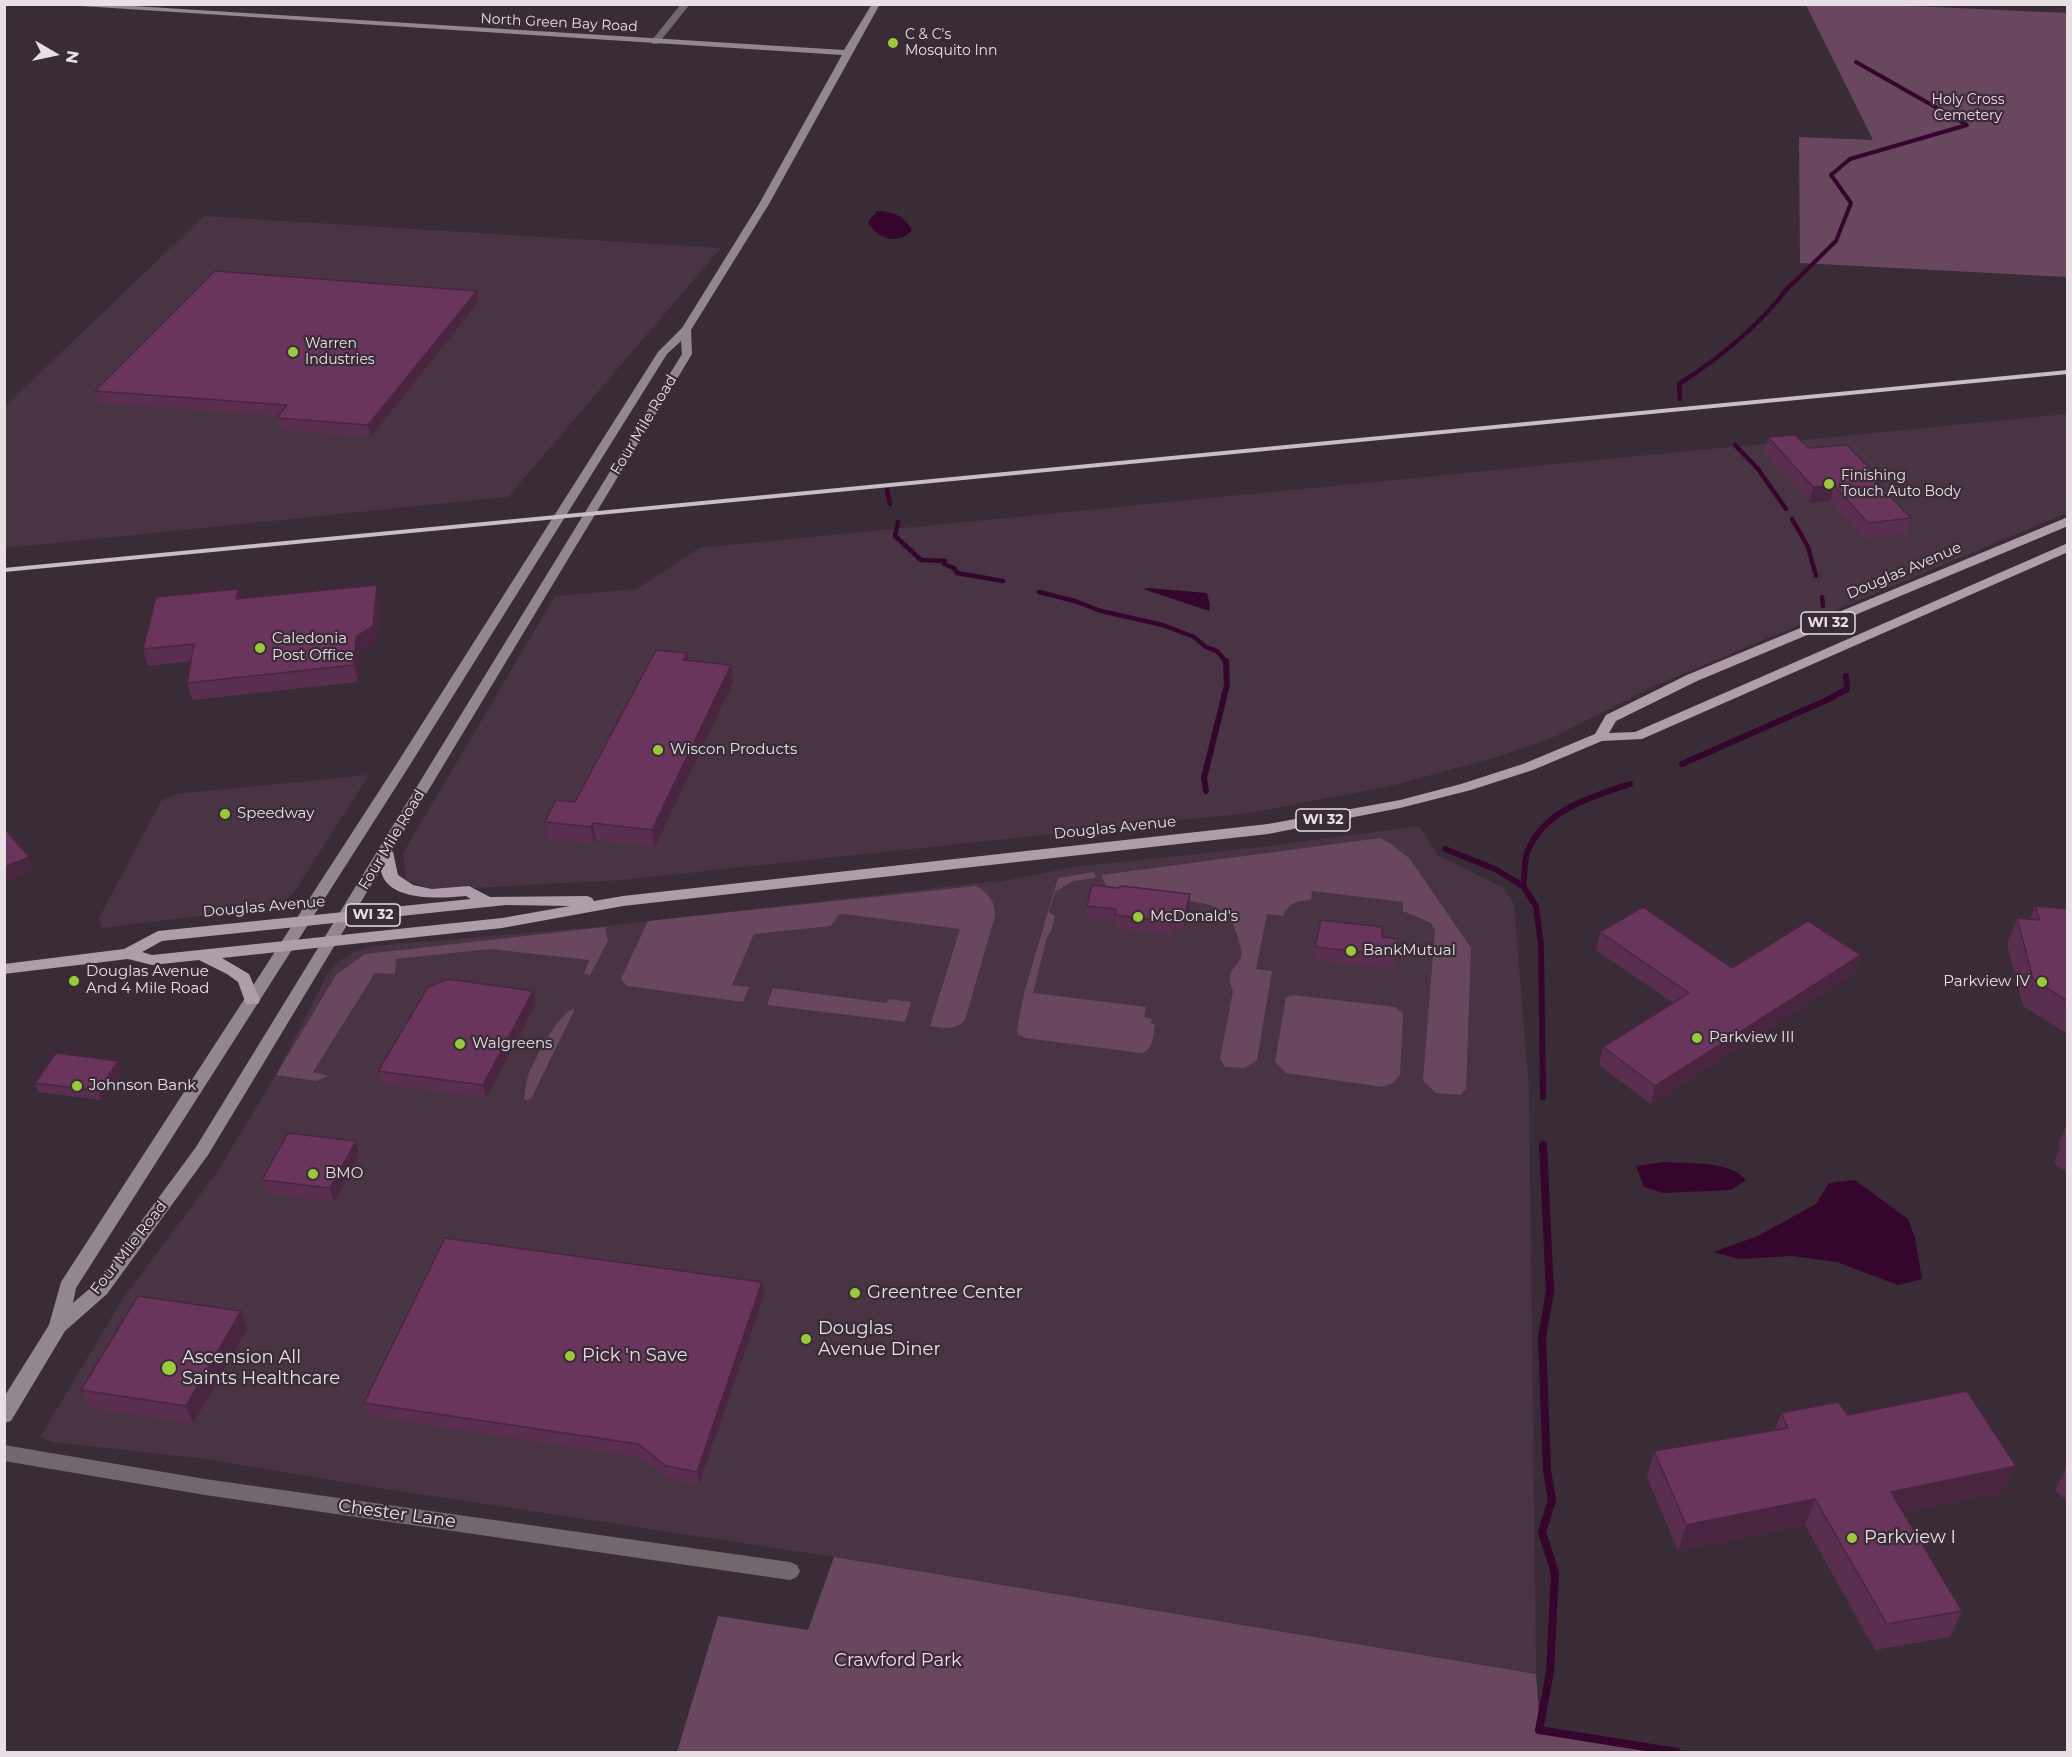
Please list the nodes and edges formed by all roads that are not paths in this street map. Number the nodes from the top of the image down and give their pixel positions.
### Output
1 (54, 4) edge
2 (686, 4) edge
3 (876, 4) edge
4 (655, 42) junction
5 (847, 53) junction
6 (686, 330) junction
7 (2067, 521) edge
8 (2067, 547) edge
9 (1600, 737) junction
10 (386, 852) junction
11 (623, 901) junction
12 (489, 902) junction
13 (345, 918) junction
14 (303, 922) junction
15 (331, 941) junction
16 (287, 946) junction
17 (128, 954) junction
18 (201, 955) junction
19 (4, 969) edge
20 (252, 1000) junction
21 (58, 1326) junction
22 (4, 1415) edge
23 (4, 1453) edge
24 (790, 1572) dead end

1 - 4 street, North Green Bay Road
2 - 4 street
3 - 5 street, Four Mile Road
4 - 5 street, North Green Bay Road
5 - 6 street, Four Mile Road
6 - 10 street, Four Mile Road
6 - 14 street, Four Mile Road
7 - 9 main road, Douglas Avenue / WI 32
8 - 9 main road, Douglas Avenue / WI 32
9 - 11 main road, Douglas Avenue / WI 32
10 - 12 main road
10 - 13 street, Four Mile Road
11 - 12 main road, Douglas Avenue / WI 32
11 - 15 main road, Douglas Avenue / WI 32
12 - 13 main road, Douglas Avenue / WI 32
13 - 14 main road, Douglas Avenue / WI 32
13 - 15 street, Four Mile Road
14 - 16 street, Four Mile Road
14 - 17 main road, Douglas Avenue / WI 32
15 - 16 main road, Douglas Avenue / WI 32
15 - 21 street, Four Mile Road
16 - 18 main road, Douglas Avenue / WI 32
16 - 20 street, Four Mile Road
17 - 18 main road, Douglas Avenue / WI 32
17 - 19 main road, Douglas Avenue / WI 32
18 - 20 main road
20 - 21 street, Four Mile Road
21 - 22 street, Four Mile Road
23 - 24 street, Chester Lane

